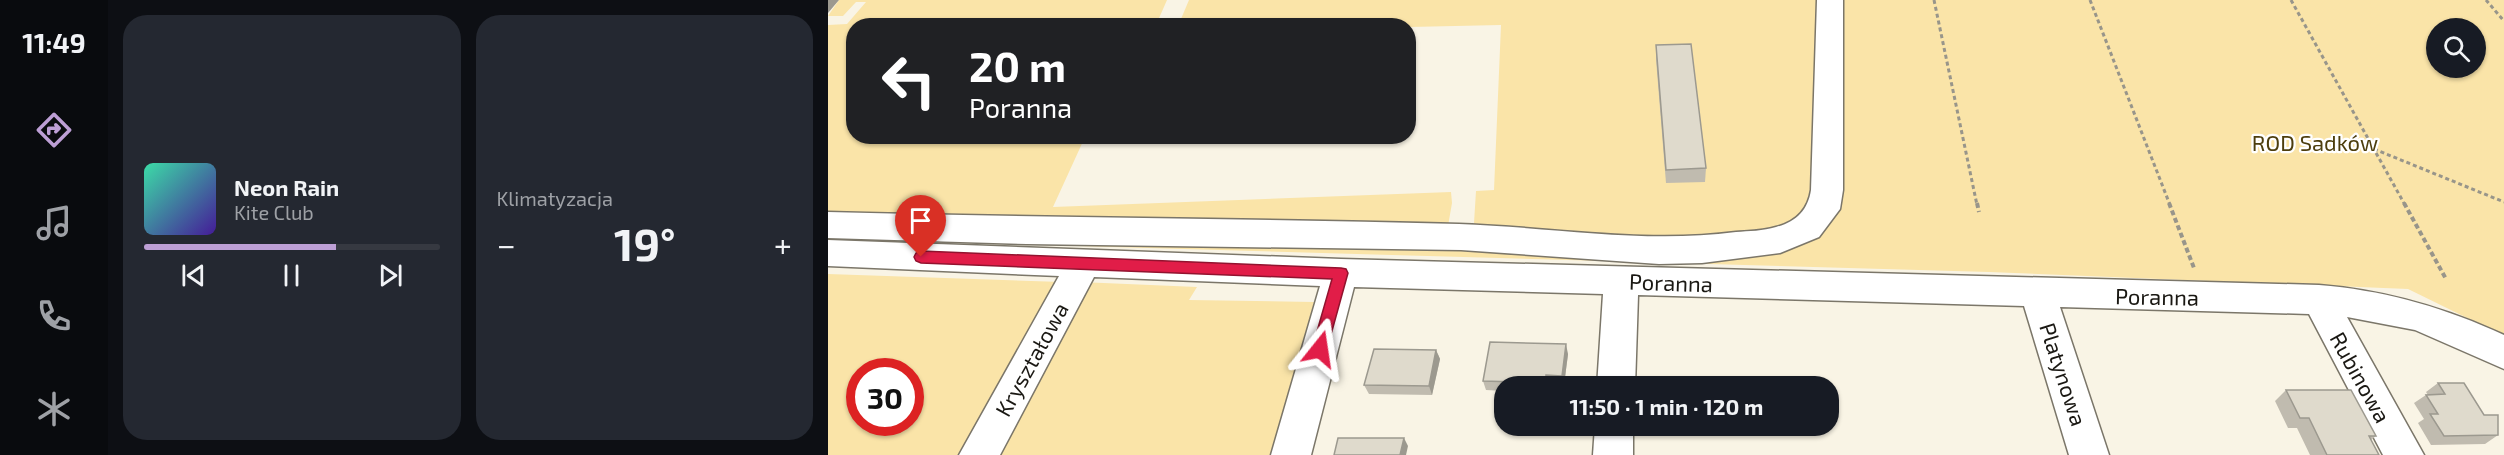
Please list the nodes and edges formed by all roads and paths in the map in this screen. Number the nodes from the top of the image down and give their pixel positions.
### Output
1 (1830, 0) edge
2 (1934, 0) edge
3 (2090, 0) edge
4 (2291, 0) edge
5 (2486, 0) edge
6 (2504, 21) edge
7 (2373, 148) junction
8 (2504, 202) edge
9 (1979, 212) dead end
10 (828, 225) edge
11 (828, 254) edge
12 (1084, 263) junction
13 (1341, 273) junction
14 (2197, 274) dead end
15 (2446, 279) dead end
16 (1621, 280) junction
17 (2038, 293) junction
18 (2319, 300) junction
19 (2504, 353) edge
20 (1617, 376) edge
21 (1614, 436) edge
22 (979, 455) edge
23 (1291, 455) edge
24 (1613, 455) edge
25 (2089, 455) edge
26 (2404, 455) edge

1 - 10 street
2 - 9 path
3 - 14 path
4 - 7 path
5 - 6 path
7 - 8 path
7 - 15 path
11 - 12 street, Poranna
12 - 13 street, Poranna
12 - 22 street, Kryształowa
13 - 16 street, Poranna
13 - 23 street
16 - 17 street, Poranna
16 - 20 street
17 - 18 street, Poranna
17 - 25 street, Platynowa
18 - 19 street, Poranna
18 - 26 street, Rubinowa
21 - 24 street

